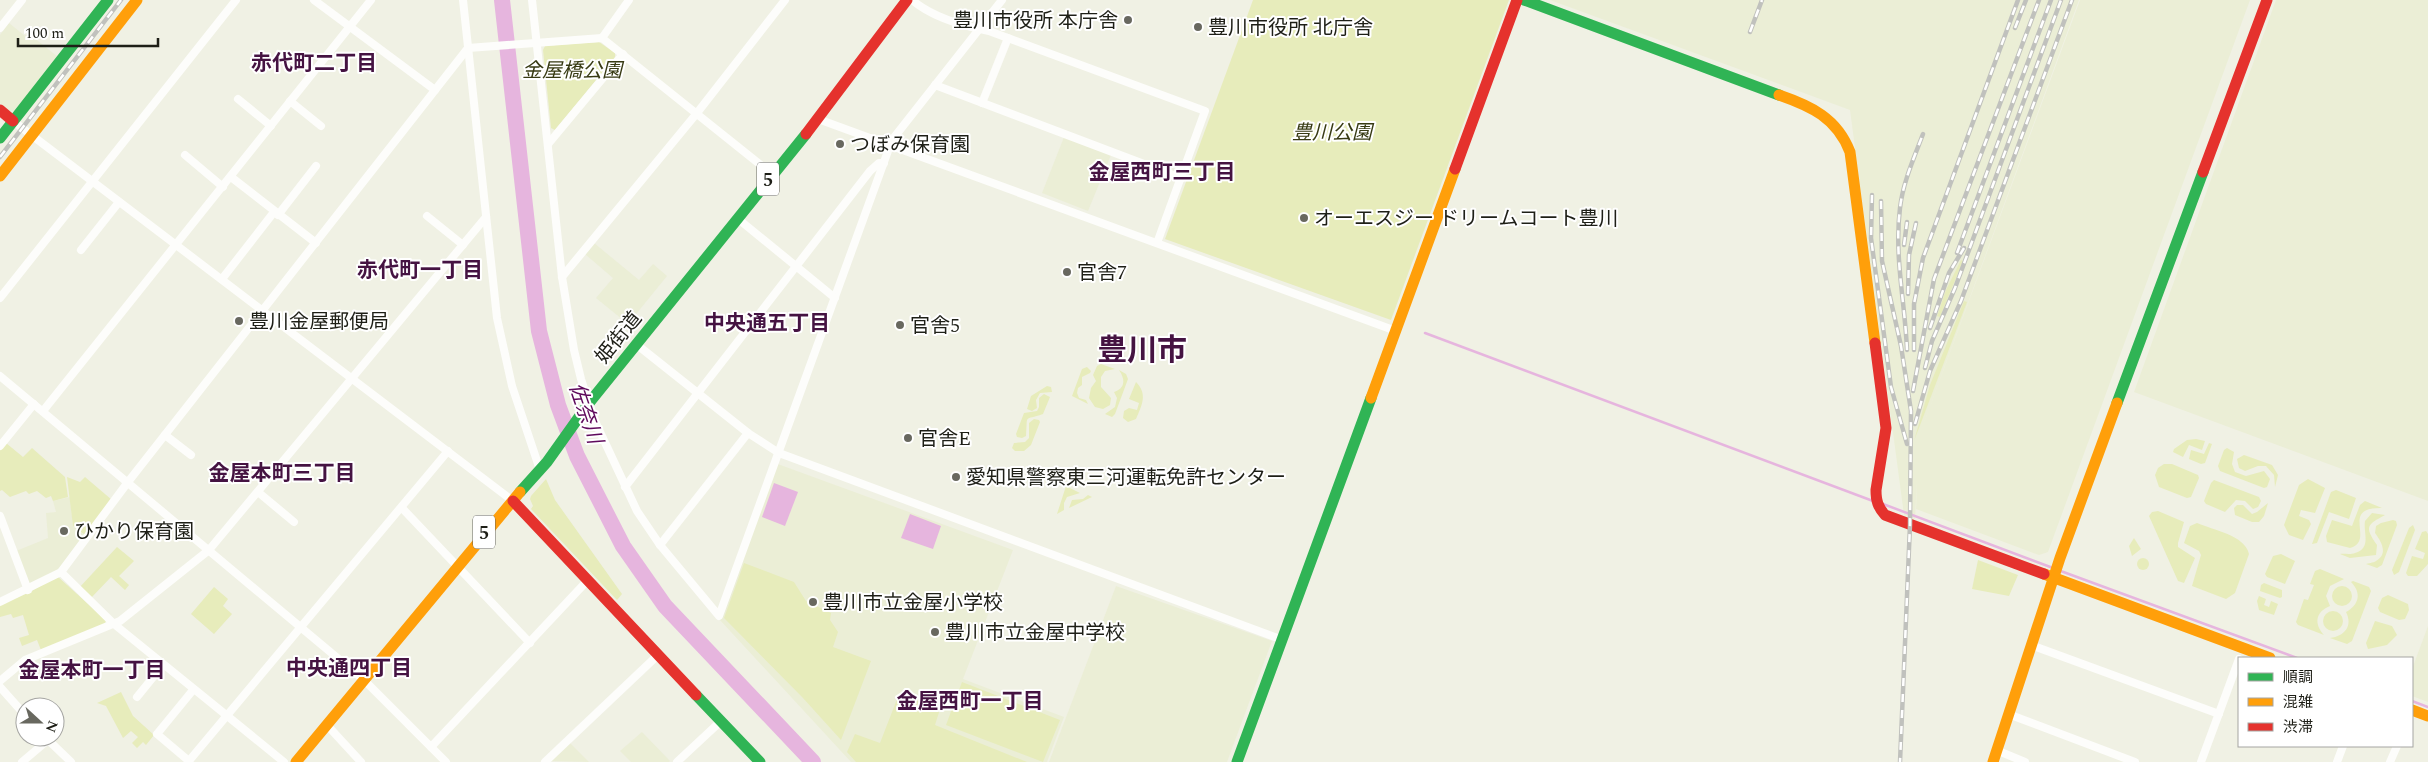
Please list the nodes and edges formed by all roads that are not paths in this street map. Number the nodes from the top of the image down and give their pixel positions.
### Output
1 (22, 0) edge
2 (108, 0) edge
3 (137, 0) edge
4 (236, 0) edge
5 (314, 0) edge
6 (372, 0) edge
7 (463, 0) edge
8 (532, 0) edge
9 (629, 0) edge
10 (785, 0) edge
11 (908, 0) edge
12 (912, 0) edge
13 (1002, 0) edge
14 (1517, 0) edge
15 (1524, 0) edge
16 (2267, 0) edge
17 (350, 27) junction
18 (0, 28) edge
19 (978, 29) junction
20 (602, 38) junction
21 (1008, 38) junction
22 (538, 43) junction
23 (468, 48) junction
24 (623, 54) junction
25 (935, 85) junction
26 (435, 90) junction
27 (238, 99) dead end
28 (290, 102) junction
29 (982, 103) junction
30 (0, 110) edge
31 (697, 113) junction
32 (818, 119) junction
33 (13, 121) junction
34 (271, 126) junction
35 (321, 126) dead end
36 (32, 135) junction
37 (0, 138) edge
38 (549, 143) junction
39 (890, 146) junction
40 (185, 156) dead end
41 (884, 163) junction
42 (316, 166) dead end
43 (772, 174) junction
44 (0, 176) edge
45 (231, 177) junction
46 (1181, 178) junction
47 (92, 181) junction
48 (223, 187) junction
49 (119, 202) junction
50 (276, 213) junction
51 (427, 216) dead end
52 (486, 217) junction
53 (737, 218) junction
54 (316, 243) junction
55 (1157, 243) junction
56 (463, 244) junction
57 (176, 245) junction
58 (81, 250) dead end
59 (796, 267) junction
60 (562, 277) junction
61 (222, 279) junction
62 (0, 298) edge
63 (835, 298) junction
64 (263, 310) junction
65 (1396, 331) junction
66 (636, 344) junction
67 (0, 376) edge
68 (353, 378) junction
69 (699, 393) junction
70 (589, 402) junction
71 (34, 404) junction
72 (43, 411) junction
73 (748, 433) junction
74 (165, 435) junction
75 (0, 446) edge
76 (448, 451) junction
77 (779, 453) junction
78 (191, 455) dead end
79 (544, 466) junction
80 (128, 482) junction
81 (625, 487) junction
82 (258, 492) junction
83 (513, 501) junction
84 (402, 508) junction
85 (0, 516) edge
86 (294, 522) dead end
87 (660, 545) junction
88 (209, 550) junction
89 (457, 565) junction
90 (61, 572) junction
91 (2052, 578) junction
92 (587, 581) junction
93 (28, 590) junction
94 (0, 602) edge
95 (114, 624) junction
96 (301, 627) junction
97 (1283, 640) junction
98 (530, 643) junction
99 (2031, 645) junction
100 (659, 654) junction
101 (2241, 655) edge
102 (2260, 657) edge
103 (2238, 663) edge
104 (163, 665) junction
105 (0, 681) edge
106 (365, 681) junction
107 (0, 687) edge
108 (193, 690) junction
109 (137, 697) dead end
110 (15, 704) edge
111 (2413, 710) edge
112 (2008, 714) junction
113 (2219, 714) junction
114 (227, 716) junction
115 (2428, 716) edge
116 (721, 721) junction
117 (327, 725) junction
118 (37, 747) edge
119 (55, 747) edge
120 (431, 747) junction
121 (2343, 747) edge
122 (2397, 747) edge
123 (1996, 750) junction
124 (191, 760) edge
125 (22, 762) edge
126 (71, 762) edge
127 (202, 762) edge
128 (284, 762) edge
129 (296, 762) edge
130 (361, 762) edge
131 (446, 762) edge
132 (545, 762) edge
133 (677, 762) edge
134 (760, 762) edge
135 (1236, 762) edge
136 (1992, 762) edge
137 (2025, 762) edge
138 (2135, 762) edge
139 (2201, 762) edge
140 (2337, 762) edge
141 (2390, 762) edge

1 - 18 street
2 - 33 street
3 - 36 street
4 - 47 street
5 - 17 street
6 - 17 street
7 - 23 street
8 - 22 street
9 - 20 street
10 - 31 street
11 - 32 street, 姫街道 / 5
12 - 19 street
13 - 19 street
14 - 65 street
15 - 91 street
16 - 91 street
17 - 26 street
17 - 28 street
19 - 21 street
19 - 25 street
20 - 22 street
20 - 24 street
21 - 29 street
21 - 46 street
22 - 23 street
22 - 38 street
23 - 26 street
23 - 52 street
24 - 31 street
24 - 38 street
25 - 29 street
25 - 39 street
26 - 54 street
27 - 34 street
28 - 34 street
28 - 35 street
29 - 46 street
30 - 33 street
31 - 43 street
31 - 60 street
32 - 39 street
32 - 43 street, 姫街道 / 5
33 - 36 street
33 - 37 street
34 - 45 street
36 - 44 street
36 - 47 street
38 - 60 street
39 - 41 street
39 - 55 street
40 - 48 street
41 - 59 street
41 - 63 street
42 - 50 street
43 - 53 street, 姫街道 / 5
45 - 48 street
45 - 50 street
46 - 55 street
47 - 49 street
47 - 62 street
48 - 57 street
49 - 57 street
49 - 58 street
50 - 54 street
50 - 61 street
51 - 56 street
52 - 56 street
52 - 79 street
53 - 59 street
53 - 66 street, 姫街道 / 5
54 - 64 street
55 - 65 street
56 - 68 street
57 - 61 street
57 - 72 street
59 - 63 street
59 - 69 street
60 - 70 street
61 - 64 street
63 - 77 street
64 - 68 street
64 - 74 street
65 - 97 street
66 - 69 street
66 - 70 street, 姫街道 / 5
67 - 71 street
68 - 76 street
68 - 82 street
69 - 73 street
69 - 81 street
70 - 79 street, 姫街道 / 5
70 - 81 street
71 - 72 street
71 - 75 street
72 - 80 street
73 - 77 street
73 - 87 street
74 - 78 street
74 - 80 street
76 - 83 street
76 - 84 street
77 - 87 street
77 - 97 street
79 - 83 street, 姫街道 / 5
80 - 88 street
80 - 90 street
81 - 87 street
82 - 86 street
82 - 88 street
83 - 89 street, 姫街道 / 5
83 - 92 street
84 - 89 street
84 - 96 street
85 - 93 street
88 - 95 street
88 - 96 street
89 - 98 street
89 - 106 street, 姫街道 / 5
90 - 93 street
90 - 95 street
91 - 99 street
91 - 101 street
92 - 98 street
92 - 100 street
93 - 94 street
95 - 104 street
95 - 105 street
96 - 106 street
96 - 114 street
97 - 135 street
98 - 120 street
99 - 112 street
99 - 113 street
100 - 116 street
100 - 132 street
101 - 102 street
103 - 113 street
104 - 108 street
104 - 109 street
106 - 117 street, 姫街道 / 5
106 - 120 street
107 - 110 street
108 - 114 street
108 - 124 street
111 - 115 street
112 - 123 street
112 - 138 street
113 - 139 street
114 - 124 street
114 - 128 street
116 - 133 street
116 - 134 street
117 - 129 street, 姫街道 / 5
117 - 130 street
118 - 125 street
119 - 126 street
120 - 131 street
121 - 140 street
122 - 141 street
123 - 136 street
123 - 137 street
124 - 127 street

